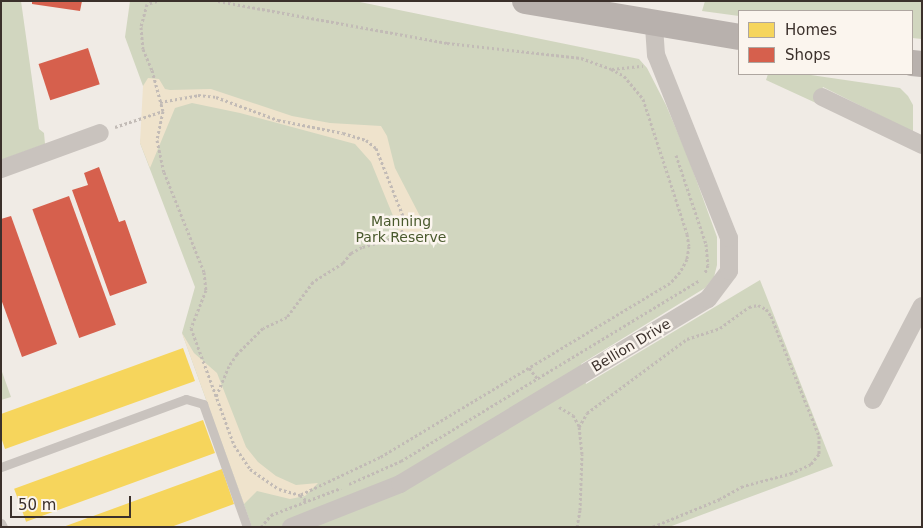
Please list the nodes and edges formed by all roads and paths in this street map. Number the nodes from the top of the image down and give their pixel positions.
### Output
1 (157, 1) edge
2 (218, 1) edge
3 (525, 1) edge
4 (654, 23) junction
5 (738, 37) edge
6 (648, 65) dead end
7 (611, 69) junction
8 (822, 96) dead end
9 (160, 102) junction
10 (163, 111) junction
11 (100, 133) joint
12 (922, 145) edge
13 (675, 152) dead end
14 (1, 169) edge
15 (922, 306) edge
16 (529, 368) junction
17 (538, 379) junction
18 (216, 396) junction
19 (873, 400) dead end
20 (553, 404) dead end
21 (580, 427) junction
22 (1, 467) edge
23 (300, 495) junction
24 (306, 501) junction
25 (1, 523) edge
26 (3, 527) edge
27 (247, 527) edge
28 (261, 527) edge
29 (291, 527) edge
30 (577, 527) edge
31 (652, 527) edge

1 - 9 path
2 - 7 path
3 - 4 main road
4 - 5 main road
4 - 29 street, Bellion Drive
6 - 7 path
7 - 16 path
8 - 12 street
9 - 10 path
9 - 18 path
10 - 11 path
10 - 18 path
11 - 14 street
13 - 17 path
15 - 19 street
16 - 17 path
16 - 23 path
17 - 24 path
18 - 23 path
20 - 21 path
21 - 30 path
21 - 31 path
22 - 27 lane
23 - 24 path
24 - 28 path
25 - 26 lane

